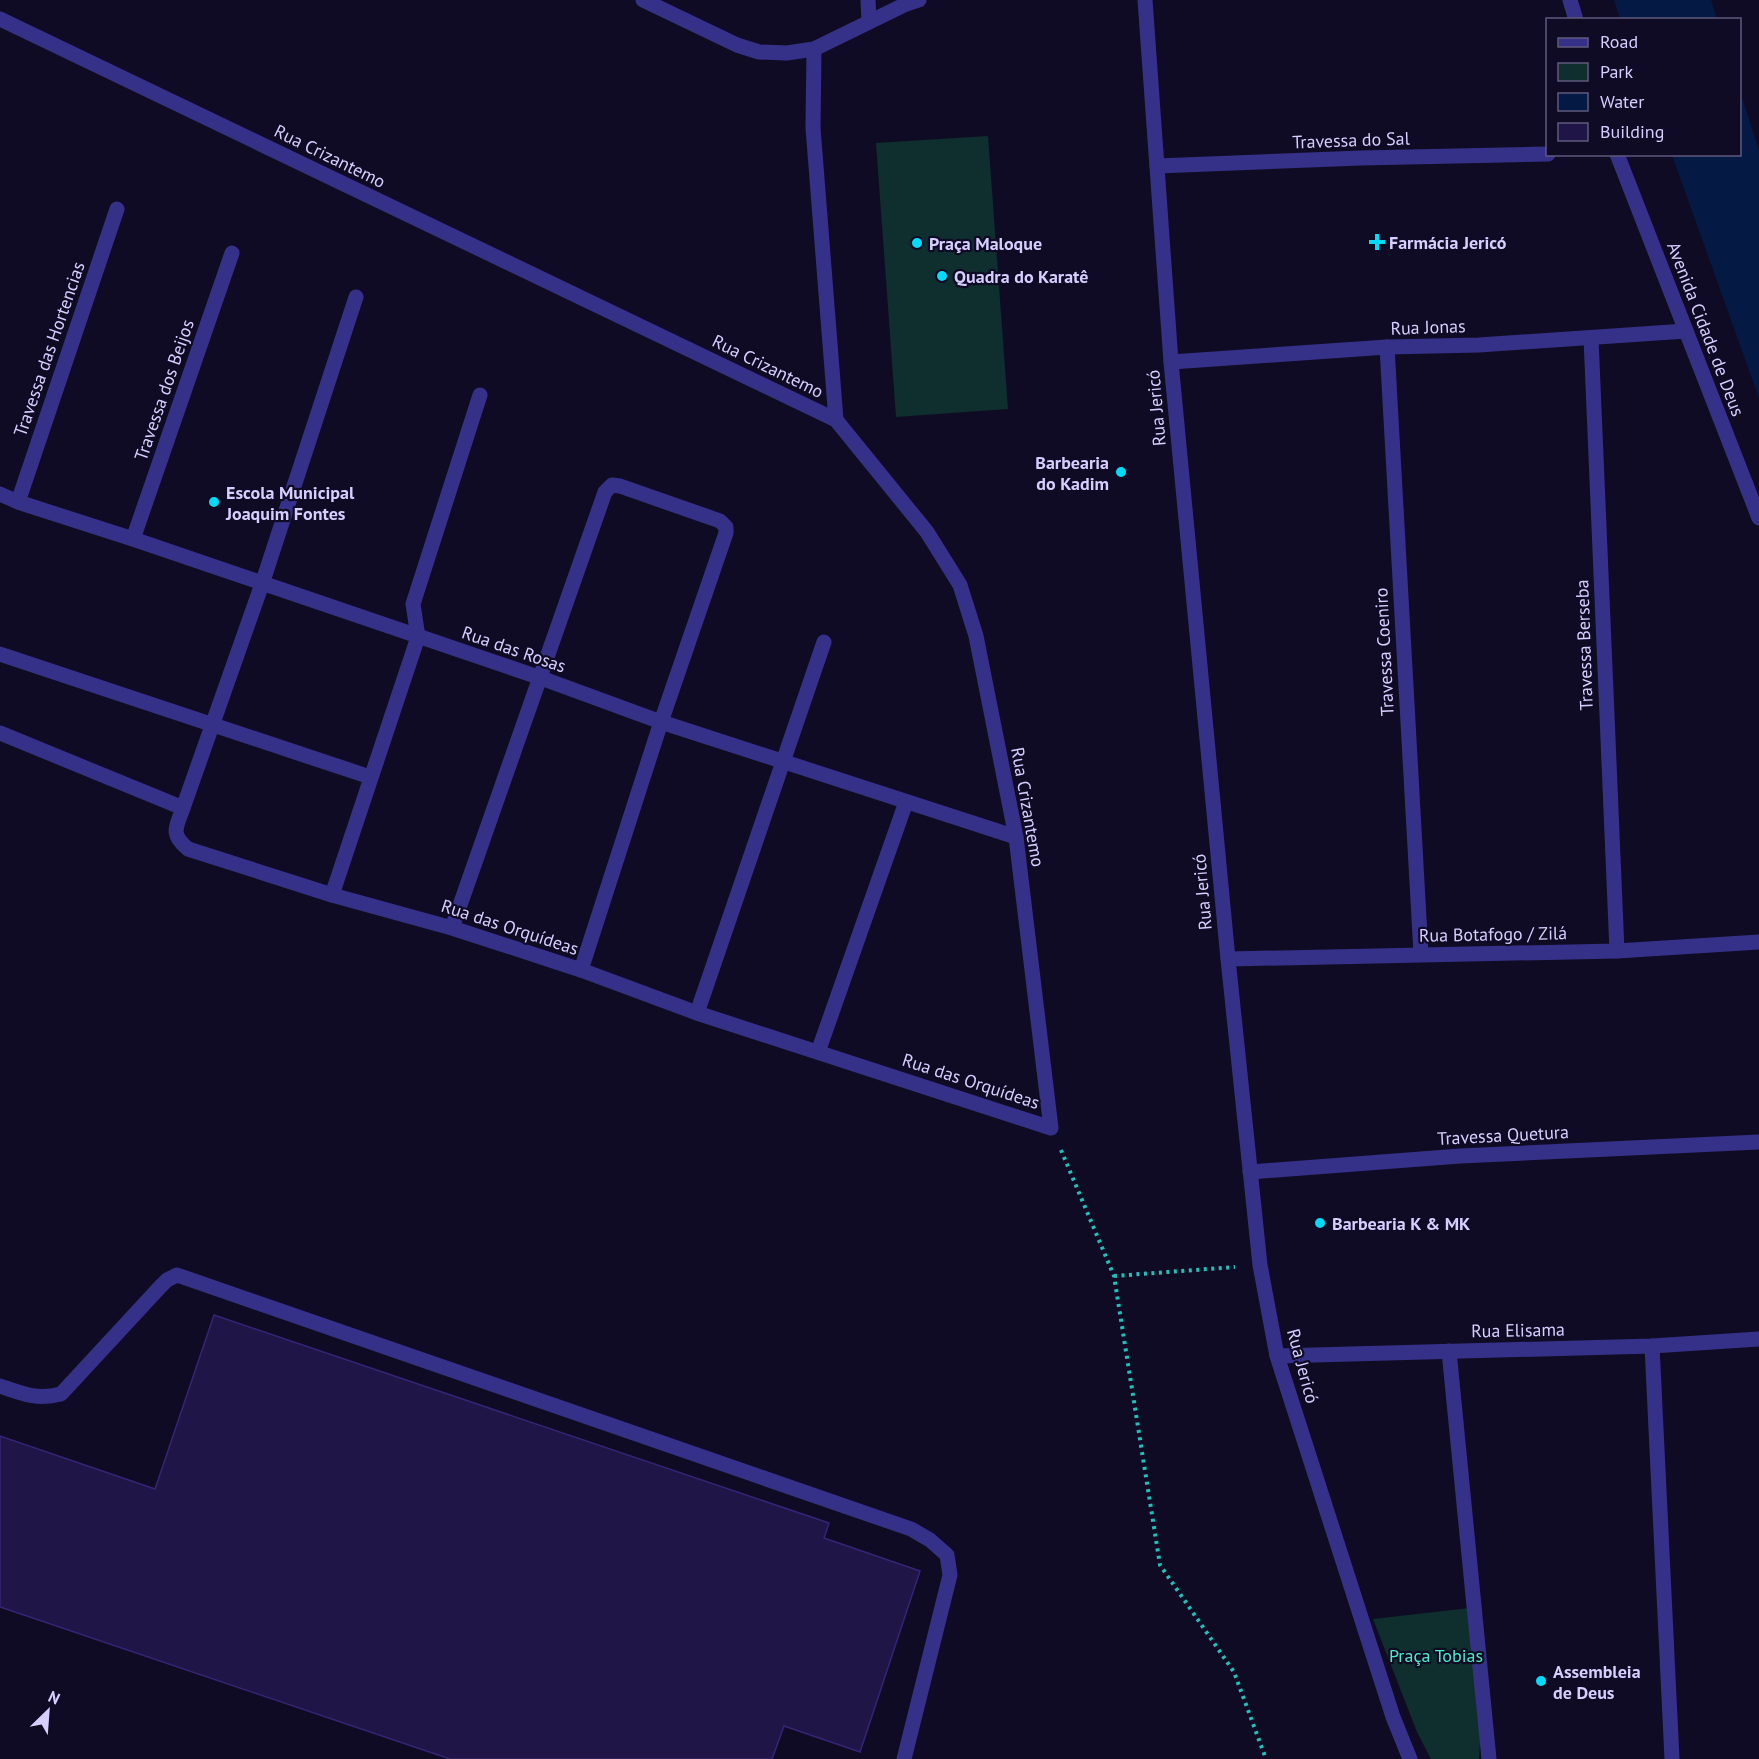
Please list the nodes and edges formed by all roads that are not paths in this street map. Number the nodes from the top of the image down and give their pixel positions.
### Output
1 (643, 0) edge
2 (868, 0) edge
3 (919, 0) edge
4 (1144, 0) edge
5 (1570, 0) edge
6 (1575, 18) edge
7 (0, 19) edge
8 (869, 22) junction
9 (814, 49) junction
10 (1546, 154) edge
11 (1618, 156) edge
12 (1157, 166) junction
13 (117, 209) dead end
14 (232, 253) dead end
15 (356, 297) dead end
16 (1686, 332) junction
17 (1591, 338) junction
18 (1387, 347) junction
19 (1171, 362) junction
20 (480, 395) dead end
21 (836, 420) junction
22 (0, 494) edge
23 (18, 502) junction
24 (1759, 518) edge
25 (133, 539) junction
26 (261, 584) junction
27 (418, 637) junction
28 (824, 642) dead end
29 (0, 654) edge
30 (541, 678) junction
31 (661, 722) junction
32 (212, 724) junction
33 (0, 733) edge
34 (783, 762) junction
35 (370, 777) junction
36 (906, 802) junction
37 (183, 808) junction
38 (1016, 837) junction
39 (332, 895) junction
40 (452, 928) junction
41 (1759, 942) edge
42 (1617, 951) junction
43 (1421, 954) junction
44 (1228, 959) junction
45 (581, 970) junction
46 (697, 1013) junction
47 (818, 1052) junction
48 (1051, 1128) joint
49 (1759, 1142) edge
50 (1250, 1172) junction
51 (1759, 1339) edge
52 (1652, 1346) junction
53 (1449, 1351) junction
54 (1277, 1356) junction
55 (0, 1386) edge
56 (904, 1759) edge
57 (1410, 1759) edge
58 (1489, 1759) edge
59 (1672, 1759) edge

1 - 9 street
2 - 8 street
3 - 8 street
4 - 12 street, Rua Jericó
5 - 6 street
7 - 21 street, Rua Crizantemo
8 - 9 street
9 - 21 street
10 - 12 street, Travessa do Sal
11 - 16 street, Avenida Cidade de Deus
12 - 19 street, Rua Jericó
13 - 23 street, Travessa das Hortencias
14 - 25 street, Travessa dos Beijos
15 - 26 street
16 - 17 street, Rua Jonas
16 - 24 street, Avenida Cidade de Deus
17 - 18 street, Rua Jonas
17 - 42 street, Travessa Berseba
18 - 19 street, Rua Jonas
18 - 43 street, Travessa Coeniro
19 - 44 street, Rua Jericó
20 - 27 street
21 - 38 street, Rua Crizantemo
22 - 23 street, Rua das Rosas
23 - 25 street, Rua das Rosas
25 - 26 street, Rua das Rosas
26 - 27 street, Rua das Rosas
26 - 32 street
27 - 30 street, Rua das Rosas
27 - 35 street
28 - 34 street
29 - 32 street
30 - 31 street, Rua das Rosas
30 - 31 street
30 - 40 street
31 - 34 street, Rua das Rosas
31 - 45 street
32 - 35 street
32 - 37 street
33 - 37 street
34 - 36 street, Rua das Rosas
34 - 46 street
35 - 39 street
36 - 38 street, Rua das Rosas
36 - 47 street
37 - 39 street, Rua das Orquídeas
38 - 48 street, Rua Crizantemo
39 - 40 street, Rua das Orquídeas
40 - 45 street, Rua das Orquídeas
41 - 42 street, Rua Botafogo / Zilá
42 - 43 street, Rua Botafogo / Zilá
43 - 44 street, Rua Botafogo / Zilá
44 - 50 street, Rua Jericó
45 - 46 street, Rua das Orquídeas
46 - 47 street, Rua das Orquídeas
47 - 48 street, Rua das Orquídeas
49 - 50 street, Travessa Quetura
50 - 54 street, Rua Jericó
51 - 52 street, Rua Elisama
52 - 53 street, Rua Elisama
52 - 59 street
53 - 54 street, Rua Elisama
53 - 58 street
54 - 57 street, Rua Jericó
55 - 56 street

